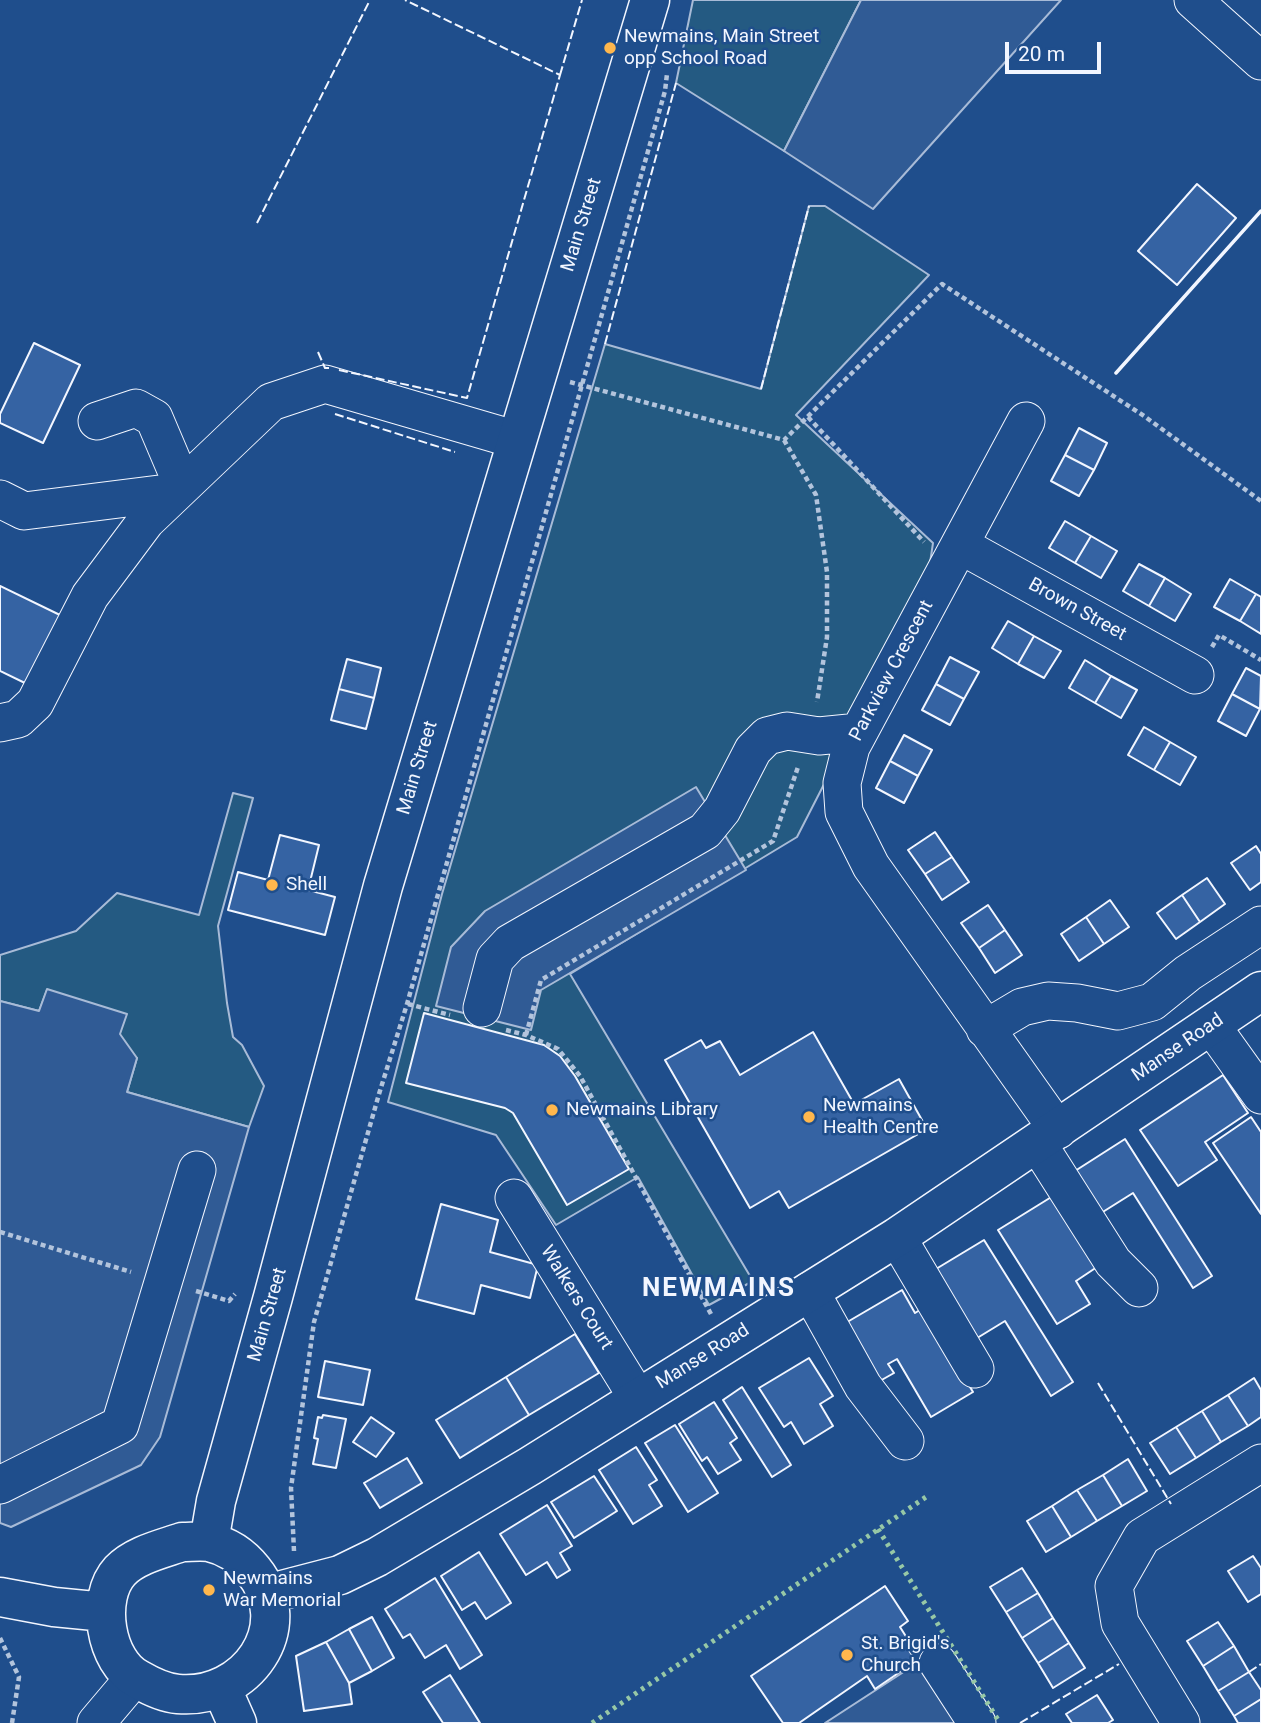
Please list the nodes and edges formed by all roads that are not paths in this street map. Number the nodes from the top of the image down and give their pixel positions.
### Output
1 (650, 0) edge
2 (1193, 0) edge
3 (1261, 61) edge
4 (97, 421) dead end
5 (1027, 421) dead end
6 (517, 440) junction
7 (179, 488) junction
8 (0, 499) edge
9 (954, 556) junction
10 (1195, 675) road end
11 (0, 723) edge
12 (859, 732) junction
13 (1261, 925) edge
14 (1261, 991) edge
15 (480, 1018) road end
16 (1211, 1025) junction
17 (985, 1029) junction
18 (1261, 1094) edge
19 (1048, 1137) junction
20 (197, 1170) dead end
21 (514, 1198) dead end
22 (897, 1237) junction
23 (1139, 1288) dead end
24 (810, 1291) junction
25 (975, 1369) dead end
26 (638, 1397) junction
27 (905, 1441) dead end
28 (1261, 1463) edge
29 (0, 1485) edge
30 (209, 1542) junction
31 (282, 1591) junction
32 (0, 1597) edge
33 (105, 1612) junction
34 (938, 1663) dead end
35 (134, 1678) junction
36 (221, 1687) junction
37 (96, 1723) edge
38 (237, 1723) edge
39 (977, 1723) edge
40 (1181, 1723) edge

1 - 6 main road, Main Street
2 - 3 street
4 - 7 street
5 - 9 street, Parkview Crescent
6 - 7 street
6 - 30 main road, Main Street
7 - 8 street
7 - 11 street
9 - 10 street, Brown Street
9 - 12 street, Parkview Crescent
12 - 15 street
12 - 17 street, Parkview Crescent
13 - 17 street
14 - 16 main road, Manse Road
16 - 18 street
16 - 19 main road, Manse Road
17 - 19 street, Parkview Crescent
19 - 22 main road, Manse Road
19 - 23 street, Parkview Crescent
20 - 29 street
21 - 26 street, Walkers Court
22 - 24 main road, Manse Road
22 - 25 street
24 - 26 main road, Manse Road
24 - 27 street
26 - 31 main road, Manse Road
28 - 40 street
30 - 31 main road
30 - 33 main road
31 - 36 main road
32 - 33 main road
33 - 35 main road
34 - 39 street
35 - 36 main road
35 - 37 street
36 - 38 main road

